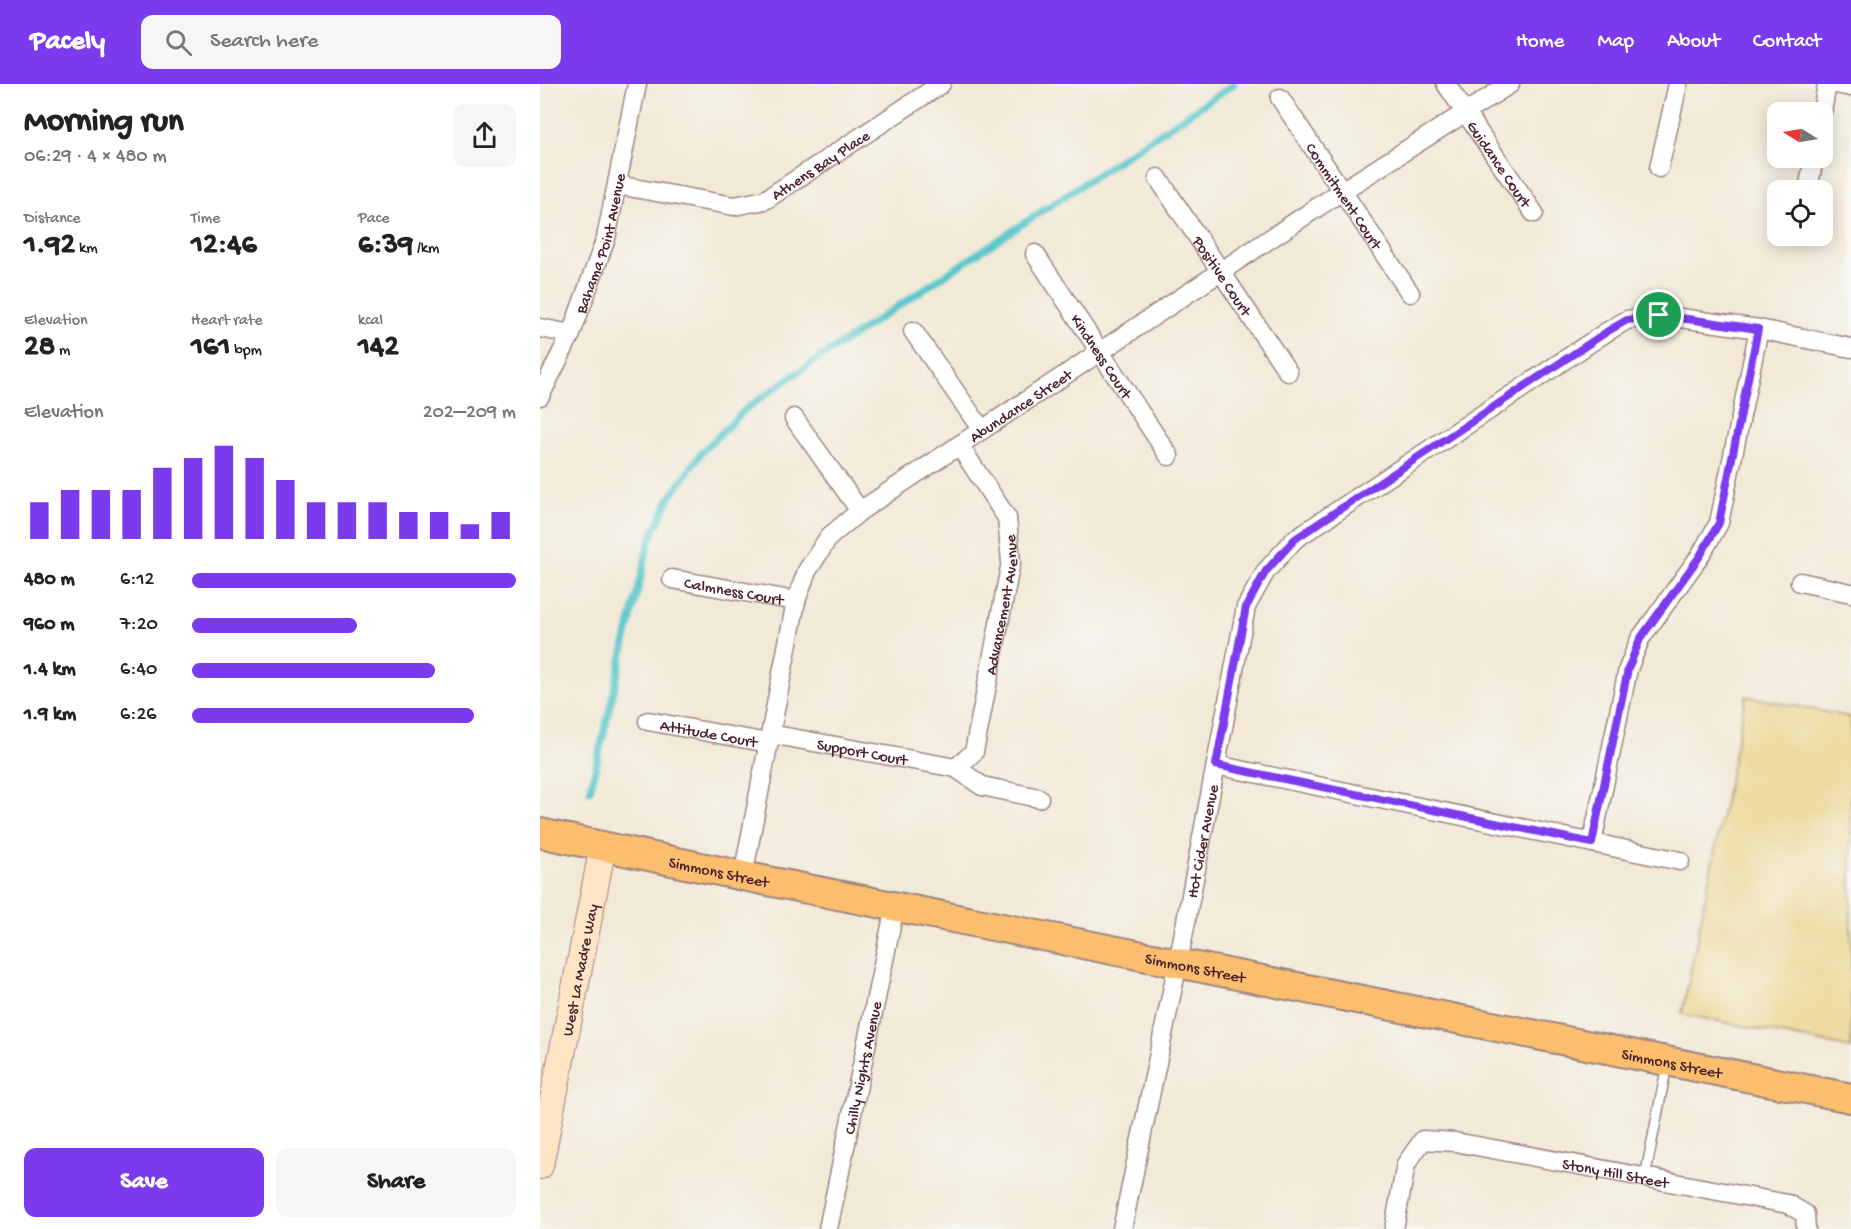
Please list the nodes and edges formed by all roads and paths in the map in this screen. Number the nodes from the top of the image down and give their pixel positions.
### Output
1 (637, 84) edge
2 (941, 84) edge
3 (1446, 84) edge
4 (1510, 84) edge
5 (1678, 84) edge
6 (1827, 84) edge
7 (1835, 84) edge
8 (1851, 87) edge
9 (1280, 98) dead end
10 (1824, 102) edge
11 (1465, 113) junction
12 (1659, 168) dead end
13 (1158, 178) dead end
14 (617, 185) junction
15 (1342, 191) junction
16 (1534, 213) dead end
17 (1035, 254) dead end
18 (1221, 271) junction
19 (1410, 293) dead end
20 (540, 328) edge
21 (1758, 329) junction
22 (913, 330) dead end
23 (571, 334) junction
24 (1851, 348) edge
25 (1099, 351) junction
26 (1288, 372) dead end
27 (540, 396) edge
28 (794, 418) dead end
29 (982, 430) junction
30 (959, 445) junction
31 (1169, 456) dead end
32 (860, 511) junction
33 (672, 579) dead end
34 (1800, 582) dead end
35 (1851, 593) edge
36 (796, 601) junction
37 (648, 721) dead end
38 (769, 738) junction
39 (1216, 765) junction
40 (956, 768) junction
41 (1039, 798) dead end
42 (540, 833) edge
43 (1592, 843) junction
44 (603, 846) junction
45 (1680, 861) dead end
46 (743, 876) junction
47 (895, 907) junction
48 (1178, 963) junction
49 (1668, 1061) junction
50 (1851, 1098) edge
51 (540, 1166) edge
52 (1645, 1177) junction
53 (1806, 1222) edge
54 (828, 1229) edge
55 (1122, 1229) edge
56 (1394, 1229) edge

1 - 14 street, Bahama Point Avenue
2 - 14 street, Athens Bay Place
3 - 11 street, Guidance Court
4 - 11 street, Abundance Street
5 - 12 street
6 - 10 street
7 - 8 street
9 - 15 street, Commitment Court
11 - 15 street, Abundance Street
11 - 16 street, Guidance Court
13 - 18 street, Positive Court
14 - 23 street, Bahama Point Avenue
15 - 18 street, Abundance Street
15 - 19 street, Commitment Court
17 - 25 street, Kindness Court
18 - 25 street, Abundance Street
18 - 26 street, Positive Court
20 - 23 street
21 - 24 street
21 - 39 street, Hot Cider Avenue
21 - 43 street
22 - 29 street
23 - 27 street, Bahama Point Avenue
25 - 29 street, Abundance Street
25 - 31 street, Kindness Court
28 - 32 street
29 - 30 street, Abundance Street
30 - 32 street, Abundance Street
30 - 40 street, Advancement Avenue
32 - 36 street, Abundance Street
33 - 36 street, Calmness Court
34 - 35 street
36 - 38 street, Abundance Street
37 - 38 street, Attitude Court
38 - 40 street, Support Court
38 - 46 street, Abundance Street
39 - 43 street
39 - 48 street, Hot Cider Avenue
40 - 41 street
42 - 44 main road, Simmons Street
43 - 45 street
44 - 46 main road, Simmons Street
44 - 51 street, West La Madre Way
46 - 47 main road, Simmons Street
47 - 48 main road, Simmons Street
47 - 54 street, Chilly Nights Avenue
48 - 49 main road, Simmons Street
48 - 55 street, Hot Cider Avenue
49 - 50 main road, Simmons Street
49 - 52 lane
52 - 53 street, Stony Hill Street
52 - 56 street, Stony Hill Street

